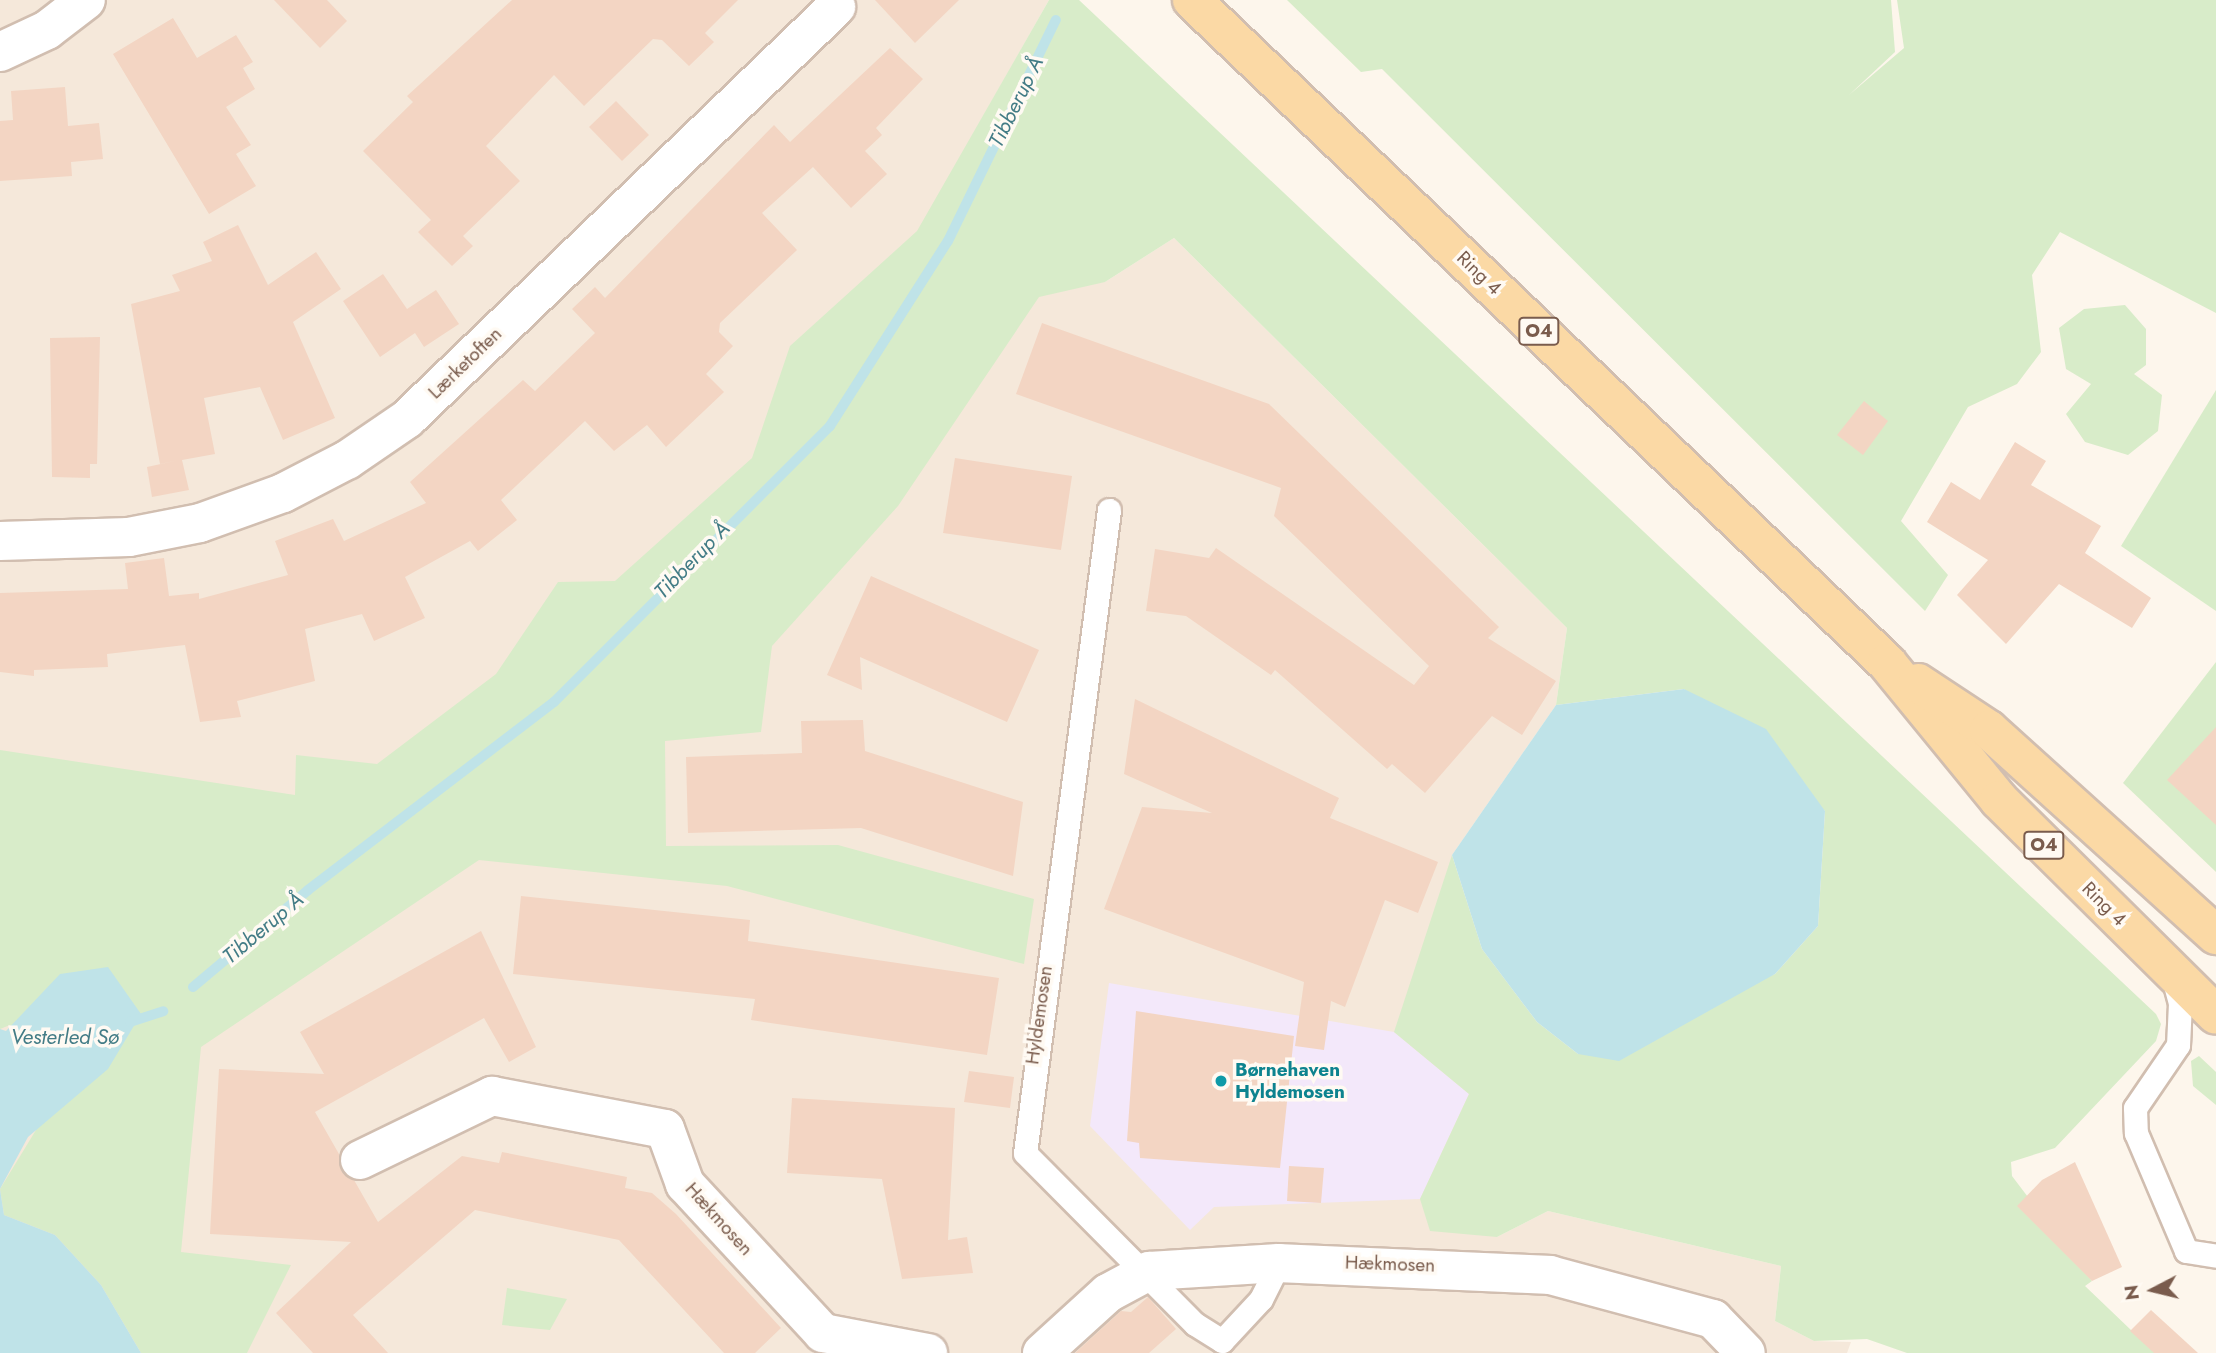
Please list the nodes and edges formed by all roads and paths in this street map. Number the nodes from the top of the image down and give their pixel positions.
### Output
1 (86, 0) edge
2 (1192, 0) edge
3 (836, 7) dead end
4 (0, 52) edge
5 (1109, 510) dead end
6 (0, 541) edge
7 (1887, 663) junction
8 (2216, 935) edge
9 (2170, 970) junction
10 (2216, 1015) edge
11 (360, 1160) dead end
12 (2216, 1255) edge
13 (1279, 1263) junction
14 (1149, 1271) junction
15 (928, 1353) edge
16 (1042, 1353) edge
17 (1746, 1353) edge

1 - 4 street
2 - 7 main road, Ring 4 / O4
3 - 6 street, Lærketoften
5 - 14 lane, Hyldemosen
7 - 8 main road, Ring 4 / O4
7 - 9 main road, Ring 4 / O4
9 - 10 main road, Ring 4 / O4
9 - 12 lane
11 - 15 street, Hækmosen
13 - 14 street, Hækmosen
13 - 14 lane, Hyldemosen
13 - 17 street, Hækmosen
14 - 16 street, Hækmosen

